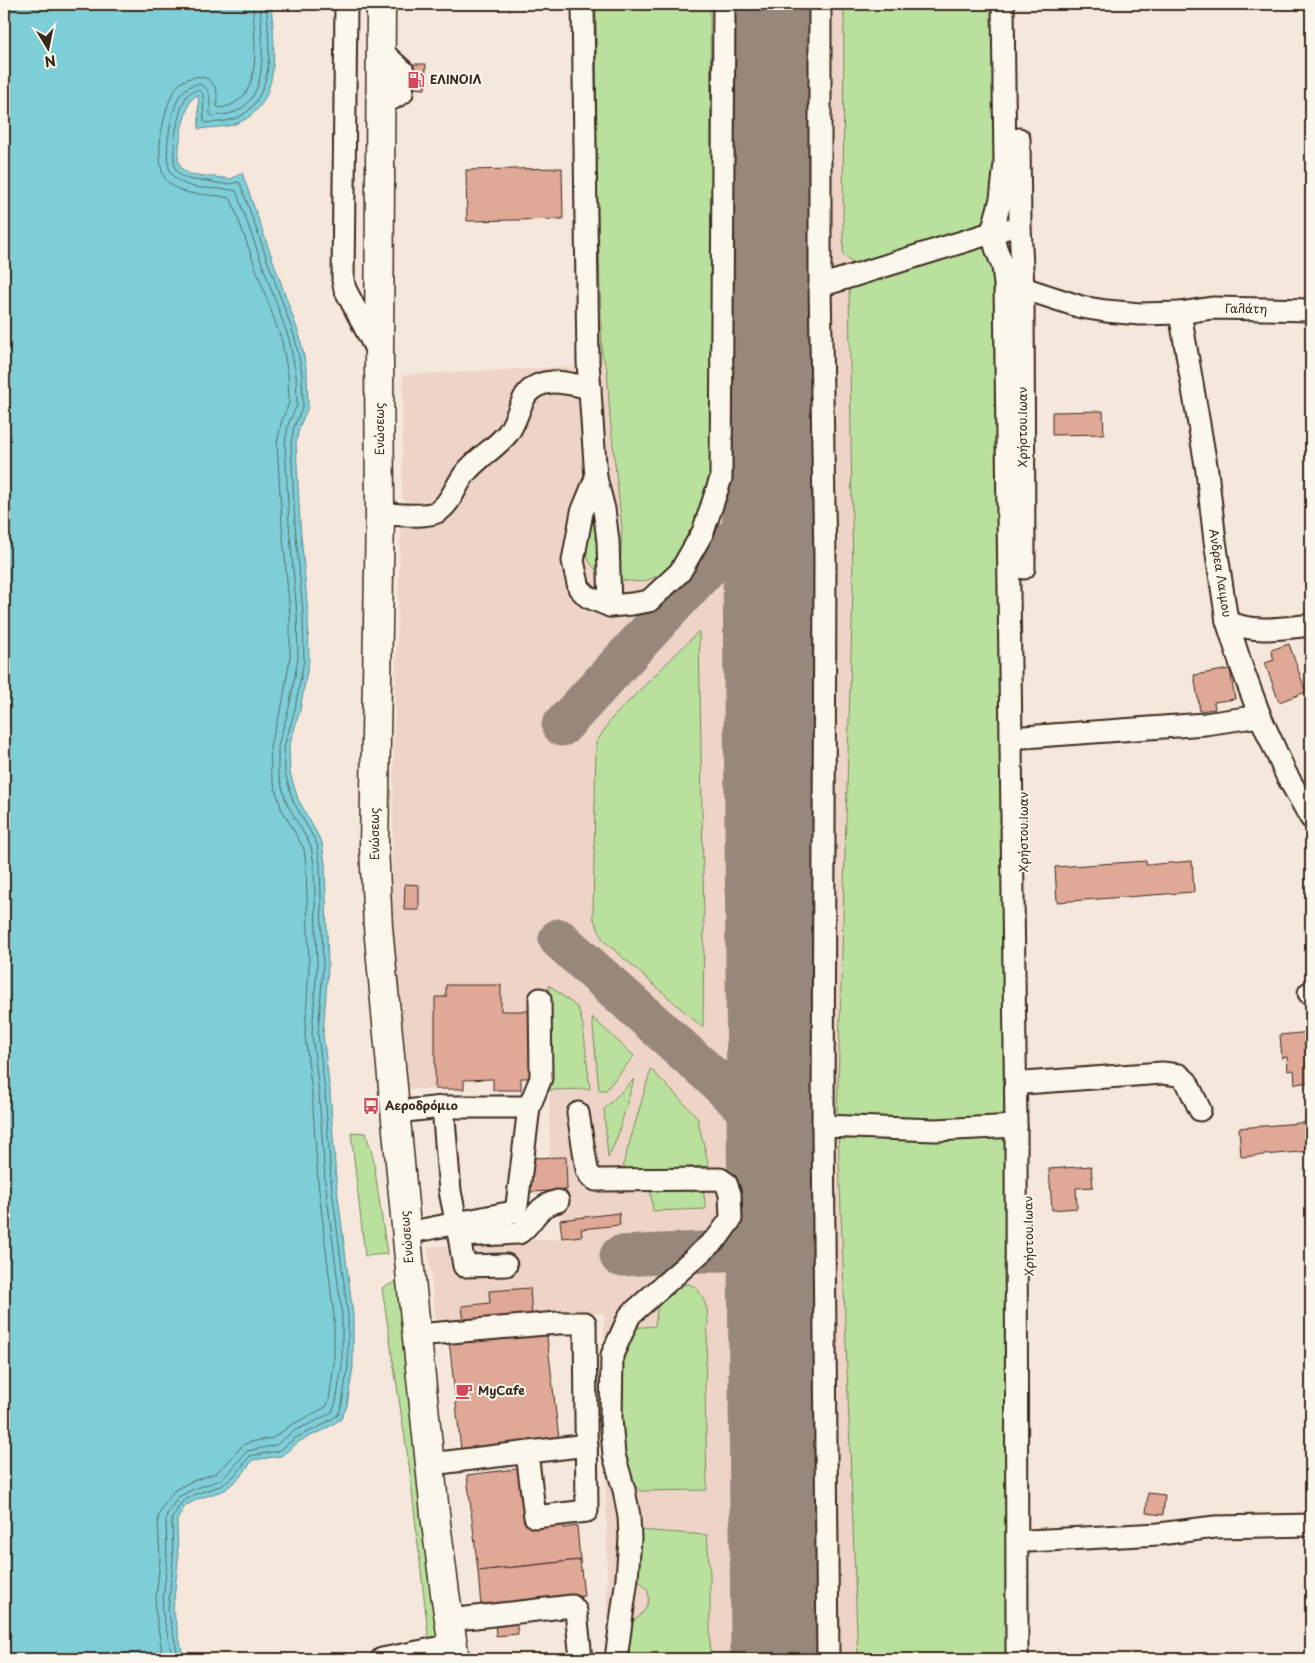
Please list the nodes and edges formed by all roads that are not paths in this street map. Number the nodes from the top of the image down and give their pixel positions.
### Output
1 (346, 4) edge
2 (381, 4) edge
3 (583, 4) edge
4 (724, 4) edge
5 (820, 4) edge
6 (1003, 4) edge
7 (1018, 4) edge
8 (1020, 226) junction
9 (992, 232) junction
10 (820, 286) junction
11 (1023, 288) junction
12 (1311, 310) edge
13 (1180, 313) junction
14 (379, 356) junction
15 (590, 388) junction
16 (596, 478) junction
17 (380, 514) junction
18 (610, 606) junction
19 (1227, 621) junction
20 (1311, 625) edge
21 (1260, 716) junction
22 (1024, 737) junction
23 (1311, 818) edge
24 (540, 999) dead end
25 (1024, 1083) junction
26 (443, 1107) junction
27 (529, 1107) junction
28 (1200, 1110) dead end
29 (396, 1112) junction
30 (578, 1113) dead end
31 (823, 1126) junction
32 (1016, 1126) junction
33 (558, 1201) dead end
34 (457, 1230) junction
35 (407, 1234) junction
36 (506, 1265) dead end
37 (417, 1335) junction
38 (587, 1445) junction
39 (527, 1453) junction
40 (431, 1464) junction
41 (1311, 1525) edge
42 (1028, 1541) junction
43 (452, 1641) edge
44 (382, 1659) edge
45 (581, 1659) edge
46 (616, 1659) edge
47 (828, 1659) edge
48 (1017, 1659) edge
49 (1029, 1659) edge

1 - 14 street
2 - 14 main road, Ενώσεως
3 - 15 street
4 - 18 street
5 - 10 street
6 - 9 street
7 - 8 street, Χρήστου.Ιωαν
8 - 9 street
8 - 11 street, Χρήστου.Ιωαν
9 - 10 street
9 - 32 street
10 - 31 street
11 - 13 street, Γαλάτη
11 - 22 street, Χρήστου.Ιωαν
12 - 13 street, Γαλάτη
13 - 19 street, Ανδρεα Λαιμου
14 - 17 main road, Ενώσεως
15 - 16 street
15 - 17 street
16 - 18 street
16 - 18 street
17 - 29 main road, Ενώσεως
19 - 20 street
19 - 21 street, Ανδρεα Λαιμου
21 - 22 street
21 - 23 street, Ανδρεα Λαιμου
22 - 25 street, Χρήστου.Ιωαν
24 - 27 street
25 - 28 street
25 - 42 street, Χρήστου.Ιωαν
26 - 27 street
26 - 29 street
26 - 34 street
27 - 34 street
29 - 35 main road, Ενώσεως
30 - 46 street
31 - 32 street
31 - 47 street
32 - 48 street
33 - 34 street
34 - 35 street
34 - 36 street
35 - 37 main road, Ενώσεως
37 - 38 street
37 - 40 main road, Ενώσεως
38 - 39 street
38 - 39 street
39 - 40 street
40 - 43 main road, Ενώσεως
41 - 42 street
42 - 49 street, Χρήστου.Ιωαν
43 - 44 street
43 - 45 street

